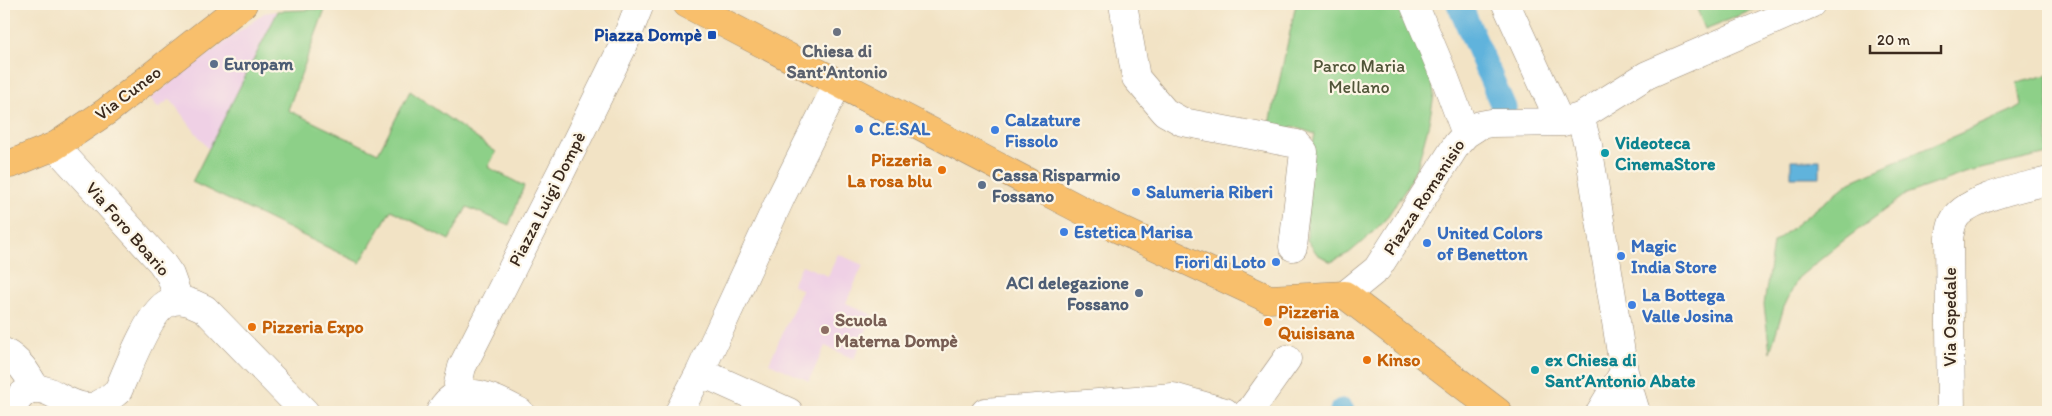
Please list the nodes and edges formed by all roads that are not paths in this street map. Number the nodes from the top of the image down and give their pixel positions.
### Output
1 (242, 4) edge
2 (640, 4) edge
3 (687, 4) edge
4 (1123, 4) edge
5 (1414, 4) edge
6 (1506, 4) edge
7 (1811, 4) edge
8 (838, 83) junction
9 (1572, 120) junction
10 (1466, 134) junction
11 (55, 146) junction
12 (4, 165) edge
13 (2048, 181) edge
14 (1293, 247) dead end
15 (1345, 295) junction
16 (179, 300) junction
17 (4, 352) edge
18 (1287, 359) dead end
19 (700, 372) junction
20 (1624, 372) junction
21 (36, 389) junction
22 (460, 395) junction
23 (10, 412) edge
24 (305, 412) edge
25 (440, 412) edge
26 (520, 412) edge
27 (679, 412) edge
28 (789, 412) edge
29 (985, 412) edge
30 (1225, 412) edge
31 (1248, 412) edge
32 (1498, 412) edge
33 (1600, 412) edge
34 (1636, 412) edge
35 (1951, 412) edge

1 - 11 main road, Via Cuneo
2 - 22 street, Piazza Luigi Dompè
3 - 8 main road
4 - 14 street
5 - 10 street, Piazza Romanisio
6 - 9 street
7 - 9 street
8 - 15 main road
8 - 19 street
9 - 10 street
9 - 20 street
10 - 15 street, Piazza Romanisio
11 - 12 main road, Via Cuneo
11 - 16 street, Via Foro Boario
13 - 35 street, Via Ospedale
15 - 32 main road
16 - 21 street
16 - 24 street
17 - 21 street
18 - 31 street
19 - 27 street
19 - 28 street
20 - 33 street
20 - 34 street
21 - 23 street
22 - 25 street
22 - 26 street
29 - 30 street

